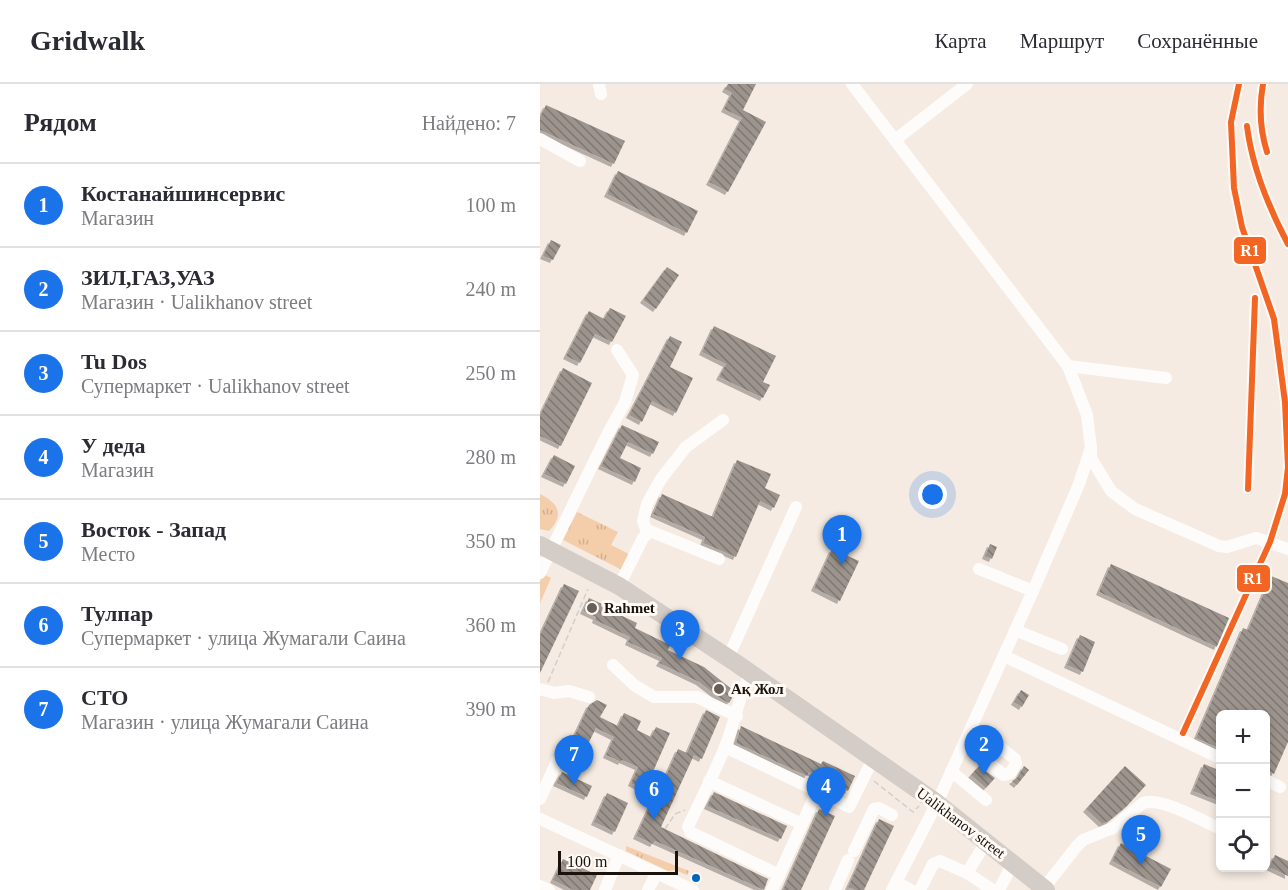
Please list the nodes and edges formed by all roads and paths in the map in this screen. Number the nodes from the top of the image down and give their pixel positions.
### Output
1 (852, 84) edge
2 (967, 84) edge
3 (540, 138) edge
4 (895, 140) junction
5 (580, 161) dead end
6 (617, 350) dead end
7 (1068, 366) junction
8 (1166, 378) dead end
9 (723, 420) dead end
10 (1091, 448) junction
11 (796, 507) dead end
12 (647, 532) junction
13 (545, 548) edge
14 (1288, 549) edge
15 (719, 559) dead end
16 (979, 569) dead end
17 (540, 573) edge
18 (619, 586) junction
19 (588, 589) dead end
20 (1033, 591) junction
21 (1015, 630) junction
22 (1062, 649) dead end
23 (1004, 656) junction
24 (728, 658) junction
25 (613, 665) dead end
26 (751, 673) junction
27 (541, 693) edge
28 (589, 697) dead end
29 (737, 716) junction
30 (725, 747) junction
31 (1216, 757) edge
32 (869, 766) junction
33 (572, 767) dead end
34 (951, 771) junction
35 (710, 781) junction
36 (1270, 782) edge
37 (1280, 787) dead end
38 (817, 791) junction
39 (540, 799) edge
40 (986, 800) dead end
41 (929, 804) junction
42 (849, 807) junction
43 (892, 815) dead end
44 (869, 817) junction
45 (540, 819) edge
46 (802, 824) junction
47 (1216, 827) edge
48 (986, 842) junction
49 (619, 855) junction
50 (1013, 863) junction
51 (657, 873) junction
52 (967, 873) junction
53 (779, 875) junction
54 (540, 886) edge
55 (894, 886) edge
56 (1045, 889) edge
57 (549, 890) edge
58 (605, 890) edge
59 (648, 890) edge
60 (693, 890) edge
61 (772, 890) edge
62 (835, 890) edge
63 (911, 890) edge
64 (920, 890) edge
65 (993, 890) edge
66 (999, 890) edge

1 - 4 street
2 - 4 street
3 - 5 street
4 - 7 street
6 - 13 street
7 - 8 street
7 - 10 street
9 - 12 street
10 - 14 street
10 - 20 street
11 - 24 street
12 - 15 street
12 - 18 street
13 - 17 street
13 - 18 highway
16 - 20 street
18 - 24 highway
19 - 27 path
20 - 21 street
21 - 22 street
21 - 23 street
23 - 31 street
23 - 34 street
24 - 26 highway
25 - 29 street
26 - 29 street
26 - 32 highway, Ualikhanov street
27 - 28 street
29 - 30 street
30 - 35 street
30 - 38 street
32 - 41 highway, Ualikhanov street
32 - 41 path
32 - 42 street
33 - 39 street
34 - 40 street
34 - 41 street
35 - 46 street
35 - 53 street
36 - 37 street
38 - 42 street
38 - 46 street
41 - 48 highway, Ualikhanov street
41 - 55 street
42 - 44 street
43 - 44 street
44 - 62 street
45 - 49 street
46 - 53 street
47 - 56 street
48 - 50 highway, Ualikhanov street
48 - 52 street
49 - 51 street
49 - 58 street
50 - 56 highway, Ualikhanov street
50 - 66 street
51 - 59 street
51 - 60 street
52 - 64 street
52 - 65 street
53 - 61 street
54 - 57 street
55 - 63 street

